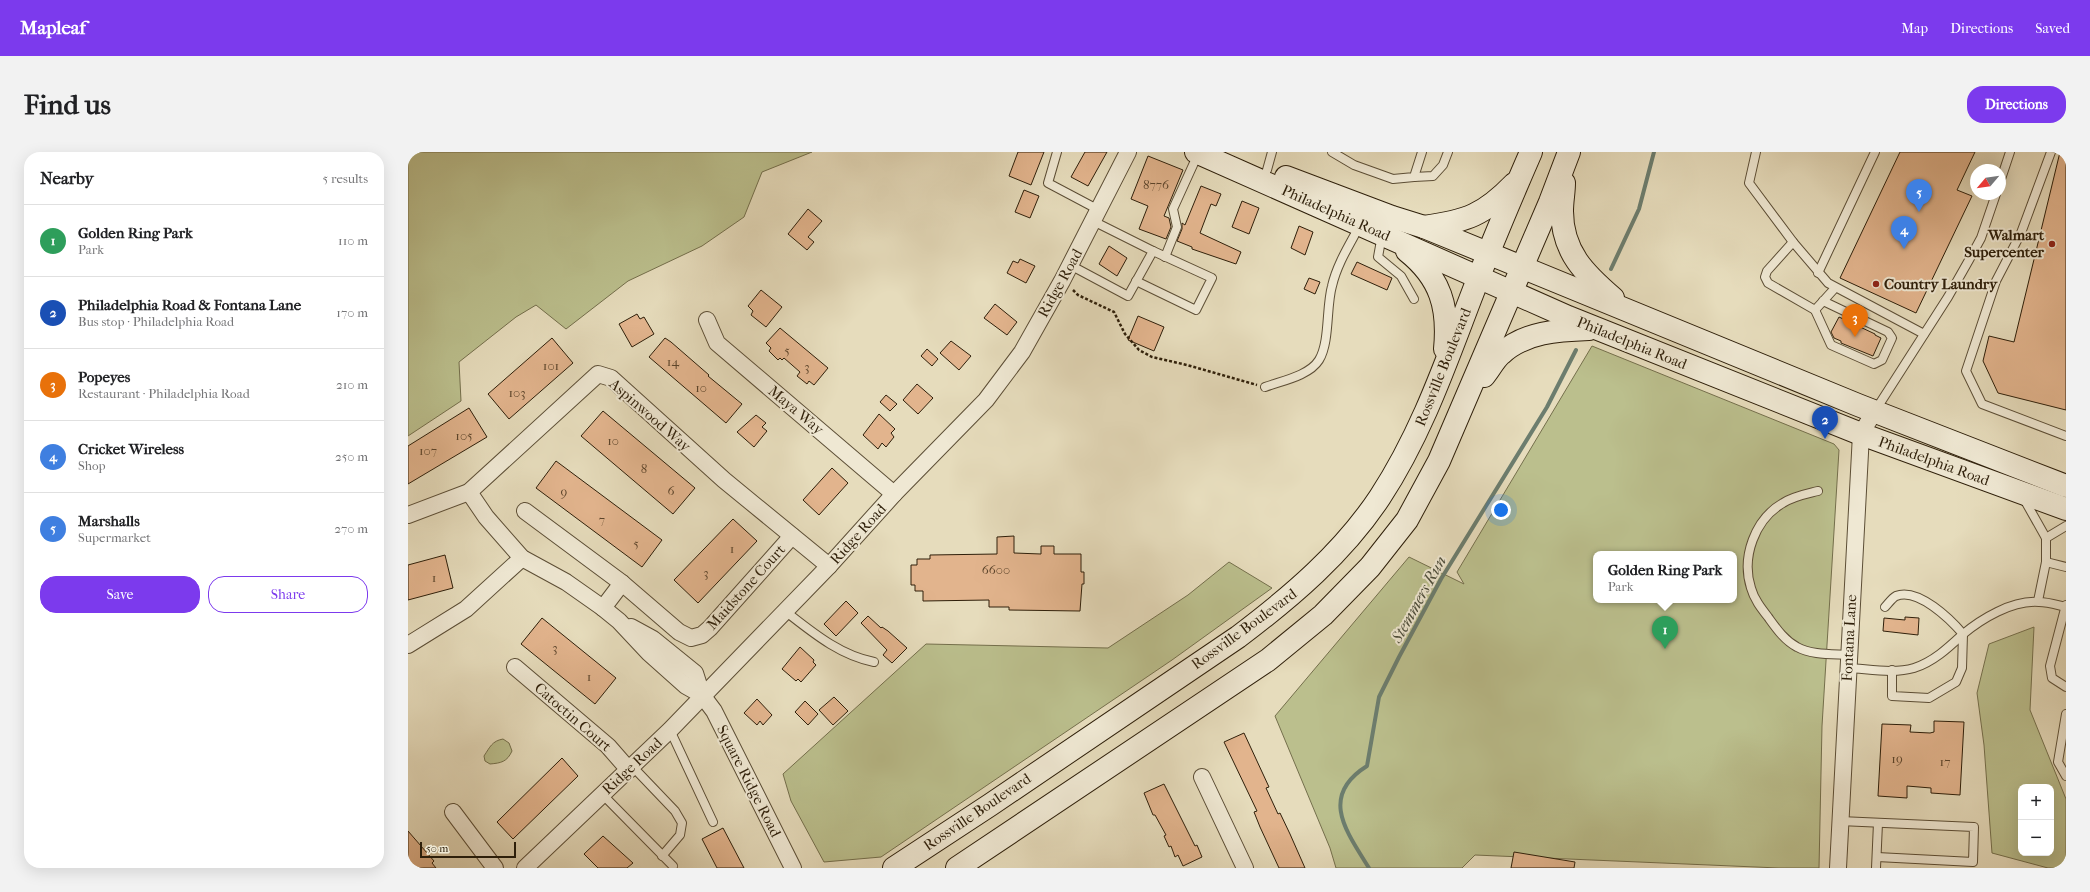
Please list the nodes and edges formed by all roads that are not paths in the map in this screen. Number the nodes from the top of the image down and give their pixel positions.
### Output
1 (1057, 152) edge
2 (1128, 152) edge
3 (1332, 152) edge
4 (1422, 152) edge
5 (1448, 152) edge
6 (1531, 152) edge
7 (1756, 152) edge
8 (1875, 152) edge
9 (2010, 152) edge
10 (2051, 152) edge
11 (1201, 154) edge
12 (1566, 160) edge
13 (1270, 161) edge
14 (2006, 164) edge
15 (1414, 177) junction
16 (1520, 179) junction
17 (1994, 200) edge
18 (1096, 215) junction
19 (1360, 224) junction
20 (1424, 227) junction
21 (1387, 236) junction
22 (1793, 242) junction
23 (1153, 251) junction
24 (1489, 253) junction
25 (1165, 256) junction
26 (1070, 265) junction
27 (1522, 267) junction
28 (1818, 273) junction
29 (1479, 278) junction
30 (1136, 281) junction
31 (1835, 288) junction
32 (1511, 293) junction
33 (1414, 299) dead end
34 (1823, 301) junction
35 (1814, 310) junction
36 (1629, 312) junction
37 (706, 320) dead end
38 (1597, 329) junction
39 (1924, 334) junction
40 (1443, 375) junction
41 (1265, 388) road end
42 (1461, 408) junction
43 (1874, 412) junction
44 (1861, 434) junction
45 (2066, 436) edge
46 (2066, 486) edge
47 (1818, 491) dead end
48 (469, 492) junction
49 (2019, 492) junction
50 (894, 494) junction
51 (2066, 509) edge
52 (525, 511) dead end
53 (408, 516) edge
54 (2066, 526) edge
55 (792, 536) junction
56 (2046, 538) junction
57 (522, 558) junction
58 (2046, 562) junction
59 (829, 566) junction
60 (2066, 567) edge
61 (622, 583) junction
62 (2038, 601) junction
63 (2066, 606) edge
64 (1885, 607) dead end
65 (603, 608) junction
66 (784, 611) junction
67 (1963, 634) junction
68 (408, 645) edge
69 (1848, 661) junction
70 (874, 662) dead end
71 (515, 667) dead end
72 (1892, 670) junction
73 (2066, 687) edge
74 (702, 695) junction
75 (2066, 716) edge
76 (670, 730) junction
77 (631, 768) junction
78 (2066, 776) edge
79 (1202, 778) dead end
80 (602, 794) junction
81 (453, 812) dead end
82 (1840, 821) junction
83 (713, 822) dead end
84 (1878, 823) junction
85 (662, 856) junction
86 (1877, 857) junction
87 (673, 866) dead end
88 (495, 868) edge
89 (525, 868) edge
90 (793, 868) edge
91 (894, 868) edge
92 (957, 868) edge
93 (1244, 868) edge
94 (1838, 868) edge
95 (1876, 868) edge

1 - 18 lane
2 - 18 street, Ridge Road
3 - 15 lane
4 - 15 lane
5 - 15 lane
6 - 16 main road, Rossville Boulevard
7 - 22 lane
8 - 28 lane
9 - 14 lane
10 - 45 lane
11 - 13 main road, Philadelphia Road
11 - 19 main road, Philadelphia Road
11 - 25 lane
12 - 27 main road
12 - 36 main road
13 - 20 main road, Philadelphia Road
16 - 20 main road
16 - 24 main road, Rossville Boulevard
17 - 39 lane
18 - 23 lane
18 - 26 street, Ridge Road
19 - 21 main road, Philadelphia Road
19 - 41 lane
20 - 24 main road, Philadelphia Road
21 - 29 main road, Philadelphia Road
21 - 33 lane
21 - 40 main road
22 - 28 lane
22 - 35 lane
23 - 25 lane
23 - 30 lane
24 - 27 main road, Philadelphia Road
24 - 29 main road, Rossville Boulevard
25 - 30 lane
26 - 30 lane
26 - 50 street, Ridge Road
27 - 32 main road
27 - 36 main road, Philadelphia Road
28 - 31 lane
29 - 32 main road, Philadelphia Road
29 - 40 main road, Rossville Boulevard
31 - 34 lane
31 - 39 lane
32 - 38 main road, Philadelphia Road
32 - 42 main road
34 - 35 lane
34 - 35 lane
36 - 43 main road, Philadelphia Road
37 - 50 street, Maya Way
38 - 42 main road
38 - 44 main road, Philadelphia Road
39 - 43 lane
40 - 91 main road, Rossville Boulevard
42 - 92 main road
43 - 44 street, Fontana Lane
43 - 46 main road, Philadelphia Road
44 - 49 main road, Philadelphia Road
44 - 69 street, Fontana Lane
47 - 69 lane
48 - 53 street, Aspinwood Way
48 - 55 street, Aspinwood Way
48 - 57 street, Square Ridge Road
49 - 51 main road, Philadelphia Road
49 - 56 lane
50 - 59 street, Ridge Road
52 - 61 street, Maidstone Court
54 - 56 lane
55 - 59 street, Aspinwood Way
55 - 61 street, Maidstone Court
56 - 58 lane
57 - 65 street, Square Ridge Road
57 - 68 street
58 - 60 lane
58 - 62 lane
59 - 66 street, Ridge Road
61 - 65 street
62 - 63 lane
62 - 67 lane
63 - 73 lane
64 - 67 lane
65 - 74 street, Square Ridge Road
66 - 70 lane
66 - 74 street, Ridge Road
67 - 72 lane
67 - 72 lane
69 - 72 lane
69 - 82 street, Fontana Lane
71 - 77 street, Catoctin Court
74 - 76 street, Ridge Road
74 - 90 street, Square Ridge Road
75 - 78 lane
76 - 77 street, Ridge Road
76 - 83 lane
77 - 80 street, Ridge Road
77 - 85 lane
79 - 93 street
80 - 85 lane
80 - 89 street, Ridge Road
81 - 88 street
82 - 84 lane
82 - 94 street, Fontana Lane
84 - 86 lane
84 - 86 lane
85 - 87 lane
86 - 95 lane

